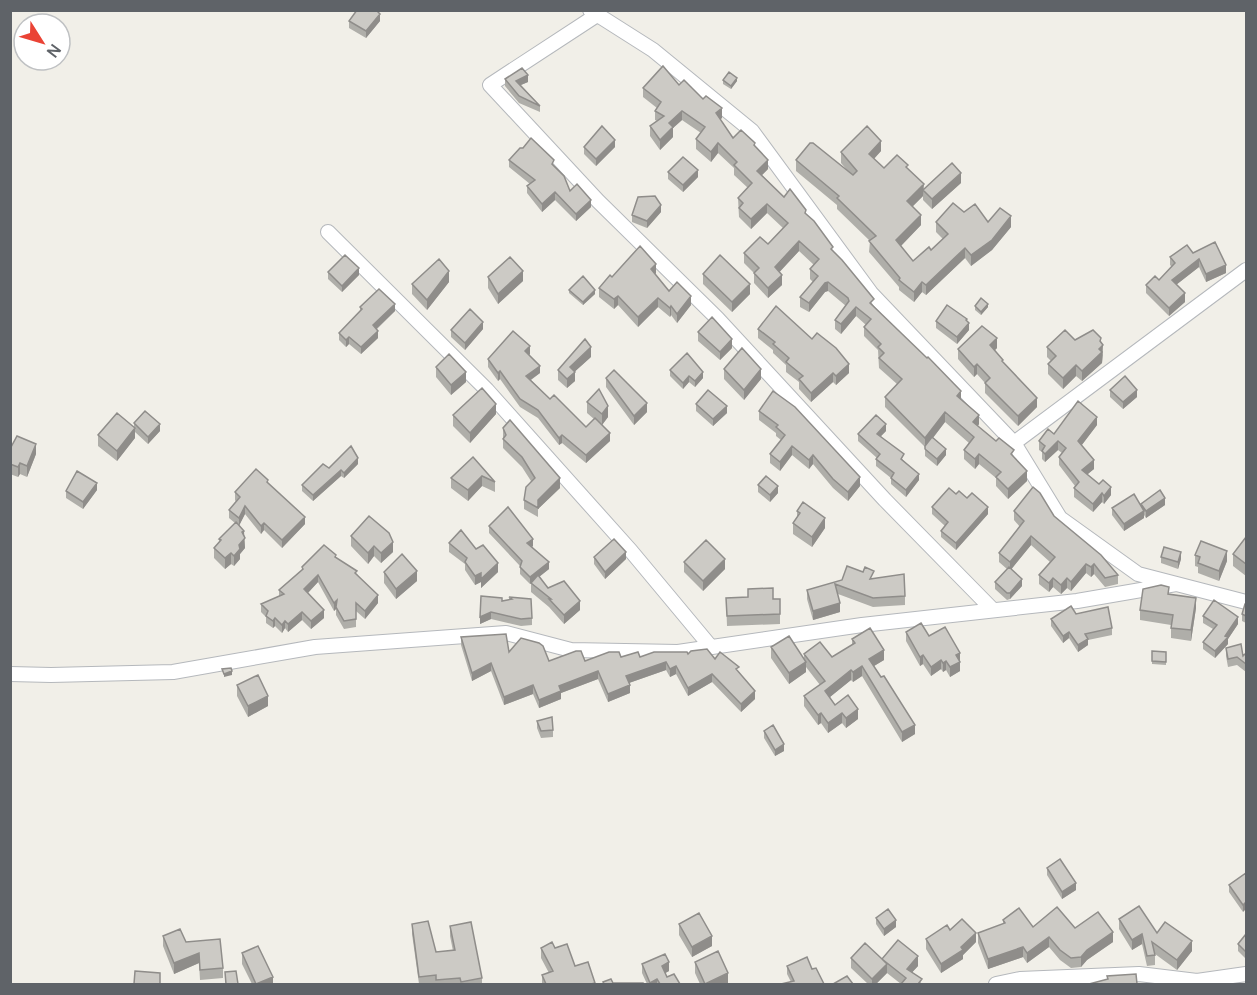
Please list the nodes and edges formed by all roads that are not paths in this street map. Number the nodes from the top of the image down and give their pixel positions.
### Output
1 (593, 13) edge
2 (328, 232) dead end
3 (1246, 270) edge
4 (1014, 443) junction
5 (1176, 584) junction
6 (1246, 602) edge
7 (993, 610) junction
8 (711, 647) junction
9 (10, 674) edge
10 (1246, 974) edge
11 (996, 984) edge

1 - 4 street
1 - 7 street
2 - 8 street
3 - 4 street
4 - 5 street
5 - 6 street
5 - 7 street
7 - 8 street
8 - 9 street
10 - 11 street

